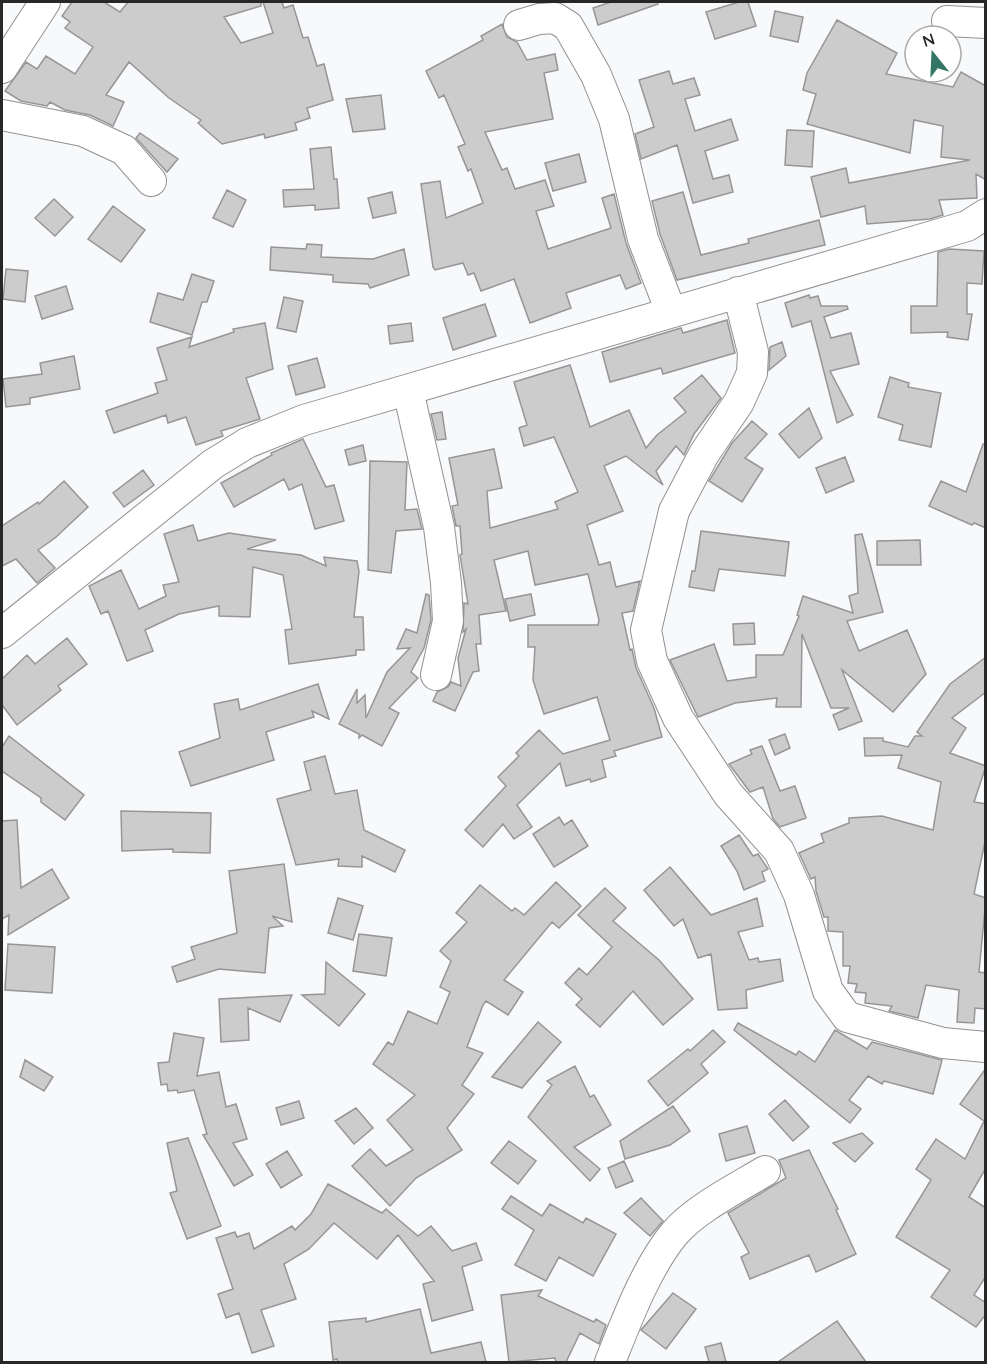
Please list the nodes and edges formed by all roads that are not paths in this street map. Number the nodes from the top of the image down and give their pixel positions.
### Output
1 (45, 2) edge
2 (947, 21) dead end
3 (986, 23) edge
4 (519, 25) dead end
5 (2, 68) edge
6 (2, 116) edge
7 (151, 181) dead end
8 (979, 225) edge
9 (738, 292) junction
10 (671, 312) junction
11 (408, 390) junction
12 (2, 633) edge
13 (436, 675) dead end
14 (986, 1047) edge
15 (765, 1171) dead end
16 (610, 1362) edge

1 - 5 street
2 - 3 street
4 - 10 street
6 - 7 street
8 - 9 street
9 - 10 street
9 - 14 street
10 - 11 street
11 - 12 street
11 - 13 street
15 - 16 street

